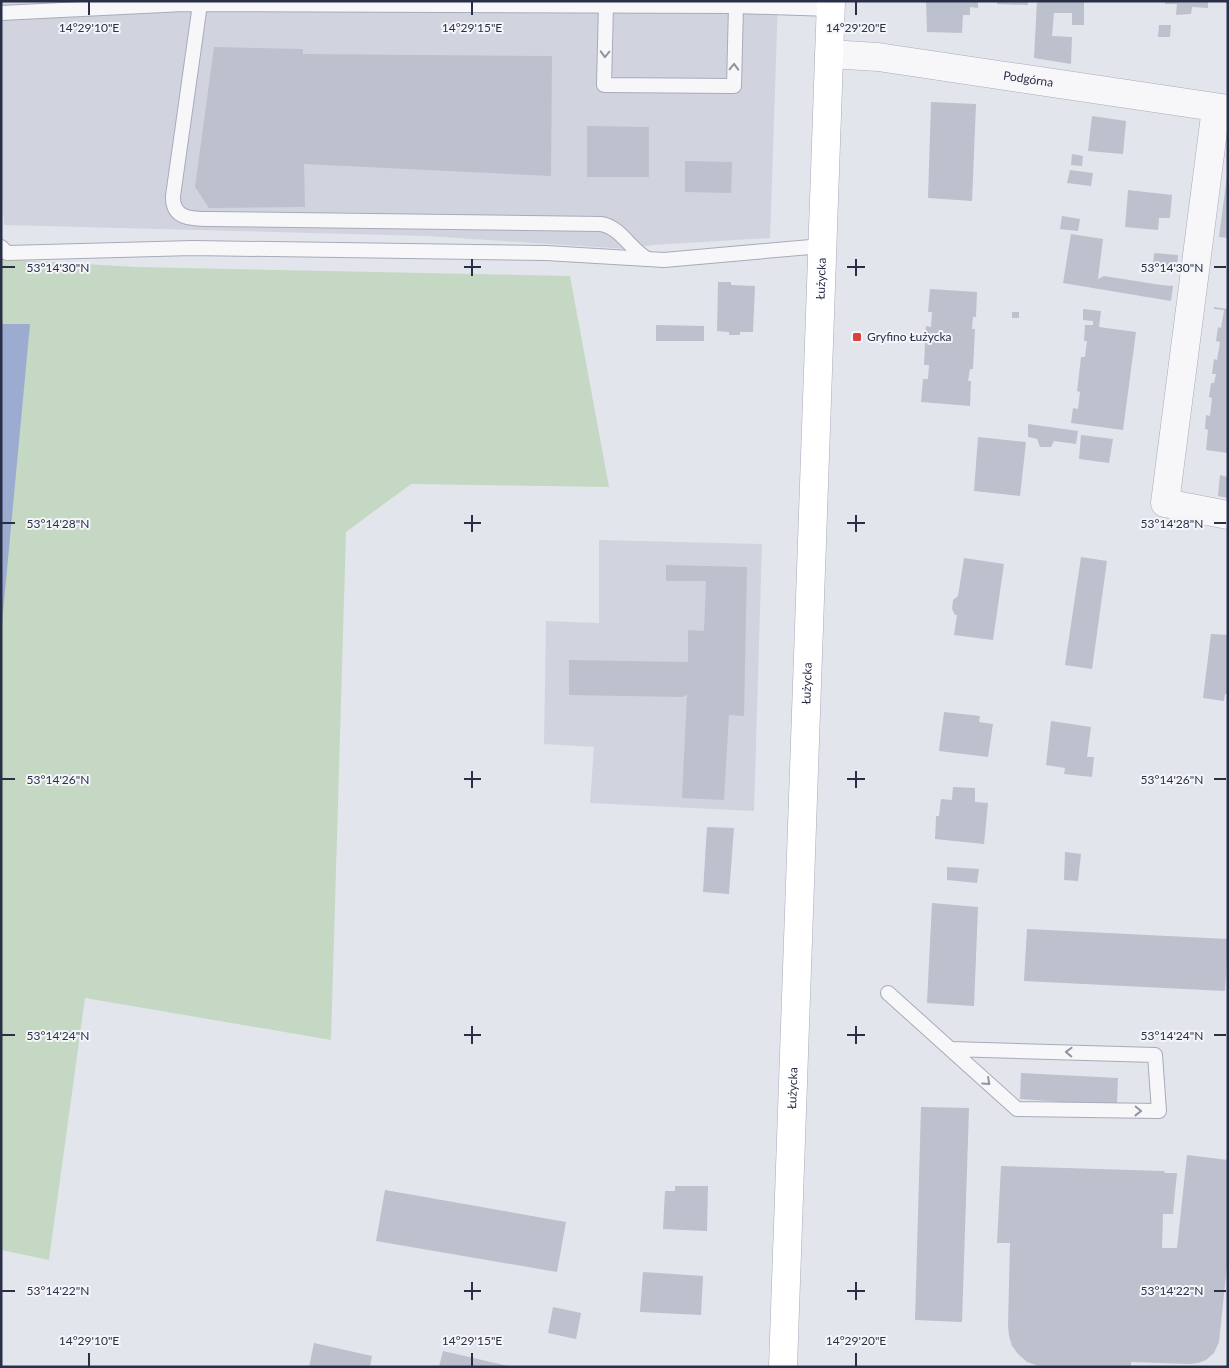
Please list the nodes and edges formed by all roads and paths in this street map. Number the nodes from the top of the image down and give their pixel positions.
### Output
1 (200, 4) junction
2 (606, 5) junction
3 (831, 5) edge
4 (736, 6) junction
5 (1, 13) edge
6 (830, 54) junction
7 (1222, 108) edge
8 (822, 246) junction
9 (1, 247) edge
10 (648, 259) junction
11 (1228, 515) edge
12 (888, 993) dead end
13 (950, 1049) junction
14 (784, 1367) edge

1 - 2 lane
1 - 5 lane
1 - 10 lane
2 - 4 lane
2 -> 4 lane
3 - 4 lane
3 - 6 street, Łużycka
6 - 7 street, Podgórna
6 - 8 street, Łużycka
7 - 11 street
8 - 10 lane
8 - 14 street, Łużycka
9 - 10 lane
12 - 13 lane
13 -> 13 lane

